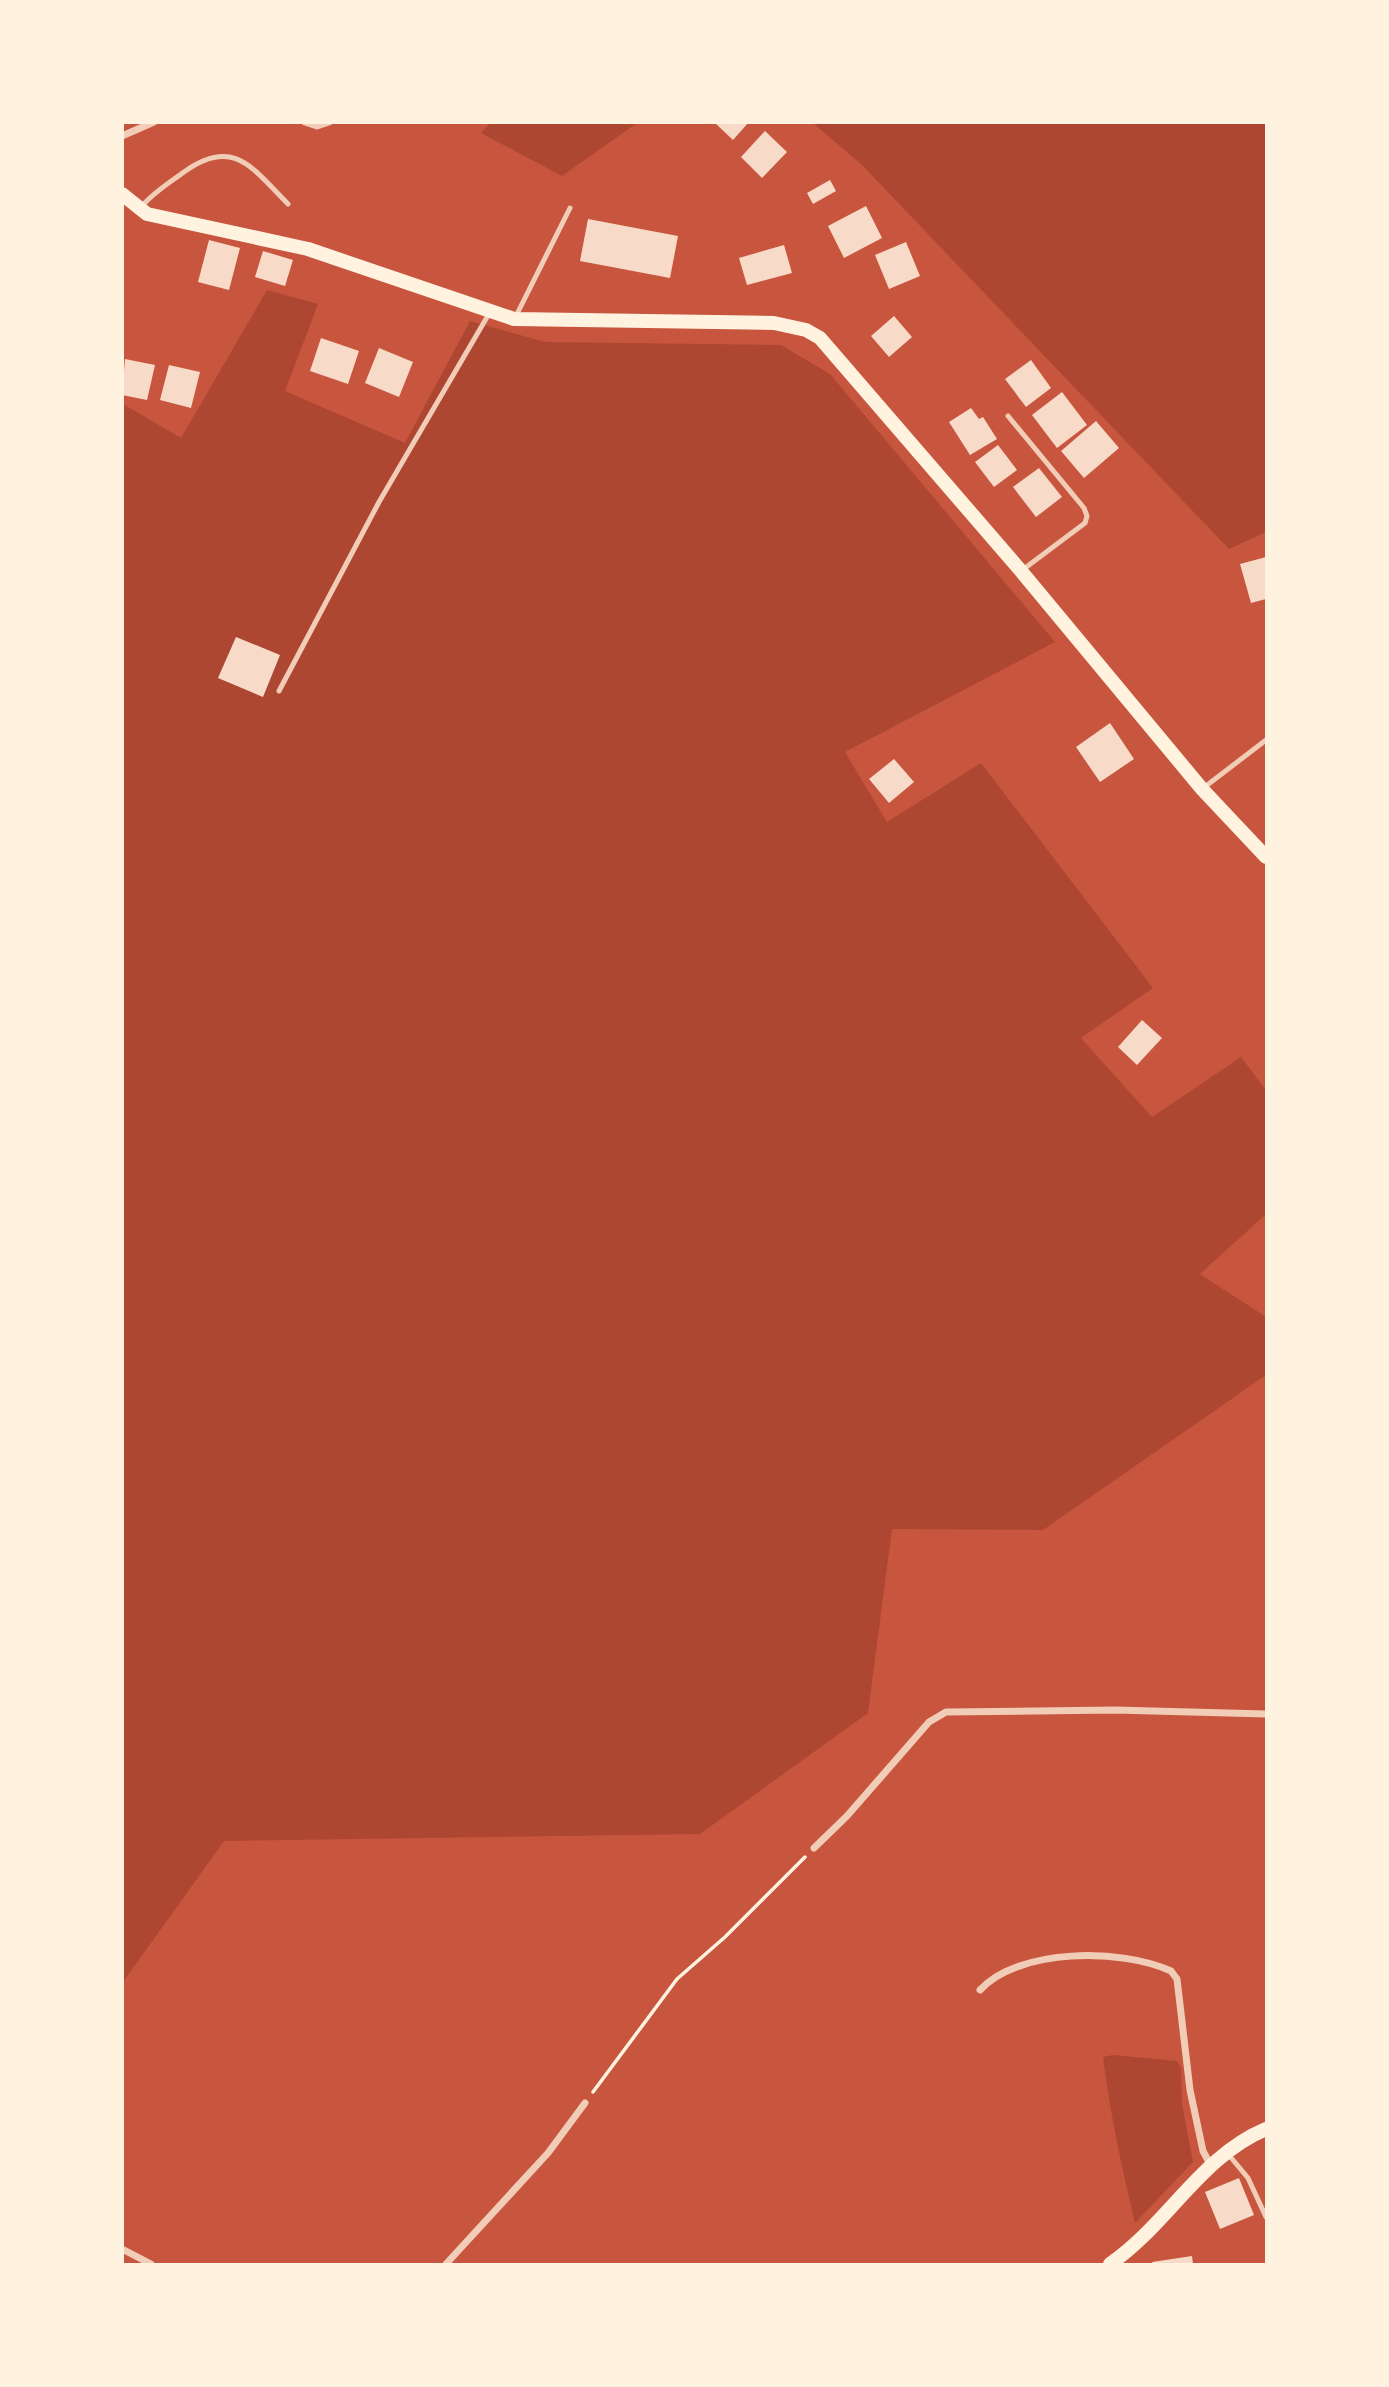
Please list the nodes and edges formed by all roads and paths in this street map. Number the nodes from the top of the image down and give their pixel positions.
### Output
1 (154, 122) edge
2 (305, 122) edge
3 (329, 122) edge
4 (122, 136) edge
5 (122, 194) edge
6 (288, 204) dead end
7 (570, 208) dead end
8 (139, 209) junction
9 (490, 312) junction
10 (514, 319) junction
11 (1008, 416) dead end
12 (1021, 571) junction
13 (279, 691) dead end
14 (1266, 740) edge
15 (1202, 789) junction
16 (1266, 856) edge
17 (1266, 1714) edge
18 (814, 1848) joint
19 (980, 1990) dead end
20 (585, 2103) joint
21 (1266, 2129) edge
22 (1225, 2151) junction
23 (1211, 2166) junction
24 (1266, 2217) edge
25 (122, 2249) edge
26 (152, 2264) edge
27 (446, 2264) edge
28 (1110, 2264) edge

1 - 4 street
2 - 3 street
5 - 8 main road
6 - 8 lane
7 - 10 lane
8 - 9 main road
9 - 10 main road
9 - 13 lane
10 - 12 main road
11 - 12 lane
12 - 15 main road
14 - 15 lane
15 - 16 main road
17 - 18 street
18 - 20 path
19 - 23 street
20 - 27 street
21 - 22 main road
22 - 23 main road
22 - 24 lane
23 - 28 main road
25 - 26 street

